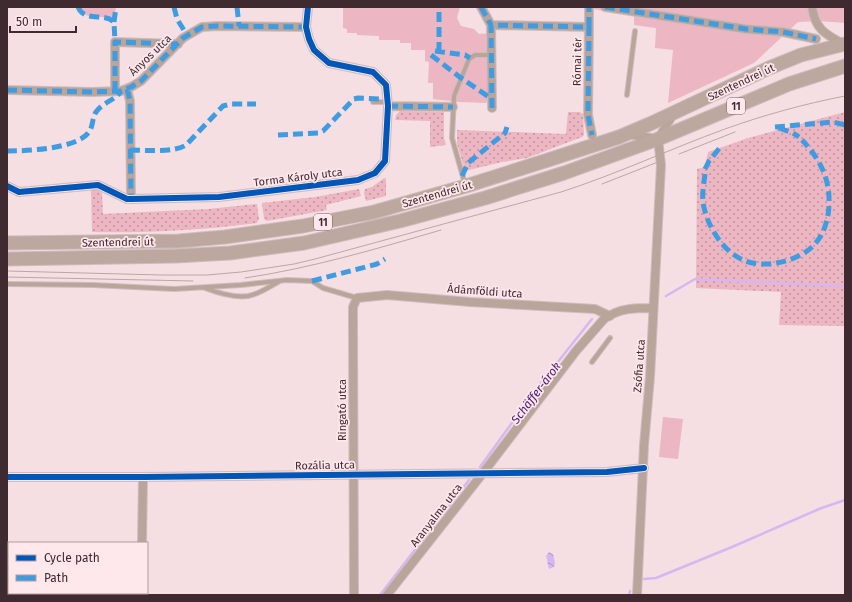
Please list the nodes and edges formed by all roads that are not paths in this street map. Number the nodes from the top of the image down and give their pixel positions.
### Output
1 (308, 7) edge
2 (482, 7) edge
3 (589, 7) edge
4 (605, 7) edge
5 (812, 7) edge
6 (491, 25) junction
7 (589, 26) junction
8 (306, 27) junction
9 (635, 31) dead end
10 (816, 38) dead end
11 (178, 44) junction
12 (844, 44) edge
13 (491, 55) junction
14 (845, 66) edge
15 (127, 89) junction
16 (7, 90) edge
17 (115, 91) junction
18 (627, 95) dead end
19 (373, 102) dead end
20 (388, 104) junction
21 (453, 107) junction
22 (492, 108) dead end
23 (674, 113) junction
24 (626, 134) junction
25 (592, 135) dead end
26 (658, 139) junction
27 (7, 186) edge
28 (466, 186) junction
29 (130, 199) junction
30 (7, 243) edge
31 (7, 259) edge
32 (282, 280) junction
33 (7, 284) edge
34 (203, 288) junction
35 (357, 298) junction
36 (653, 308) junction
37 (610, 316) junction
38 (610, 338) dead end
39 (592, 362) dead end
40 (644, 468) junction
41 (483, 473) junction
42 (353, 474) junction
43 (7, 477) edge
44 (143, 477) junction
45 (142, 542) edge
46 (354, 595) edge
47 (387, 595) edge
48 (637, 595) edge

1 - 8 street, Torma Károly utca
2 - 6 street
3 - 7 street
4 - 10 street
5 - 12 street
6 - 7 street, Római tér
6 - 13 street
7 - 25 street, Római tér
8 - 11 street, Ányos utca
8 - 20 street, Torma Károly utca
9 - 18 lane
11 - 15 street, Ányos utca
11 - 17 street
12 - 23 main road, Szentendrei út / 11
13 - 21 lane
13 - 22 street
14 - 26 main road, Szentendrei út / 11
15 - 17 street, Ányos utca
15 - 29 street
16 - 17 street, Ányos utca
19 - 20 lane
20 - 21 street
20 - 29 street, Torma Károly utca
21 - 28 lane
23 - 24 main road, Szentendrei út / 11
23 - 26 street
24 - 26 street
24 - 28 main road, Szentendrei út / 11
26 - 31 main road, Szentendrei út / 11
26 - 36 street, Zsófia utca
27 - 29 street, Torma Károly utca
28 - 30 main road, Szentendrei út / 11
32 - 34 lane
32 - 34 lane
32 - 35 lane
33 - 34 lane
35 - 37 street, Ádámföldi utca
35 - 42 street, Ringató utca
36 - 37 street, Aranyalma utca
36 - 40 street, Zsófia utca
37 - 41 street, Aranyalma utca
38 - 39 lane
40 - 41 street, Rozália utca
40 - 48 street, Zsófia utca
41 - 42 street, Rozália utca
41 - 47 street, Aranyalma utca
42 - 44 street, Rozália utca
42 - 46 street, Ringató utca
43 - 44 street, Rozália utca
44 - 45 street

